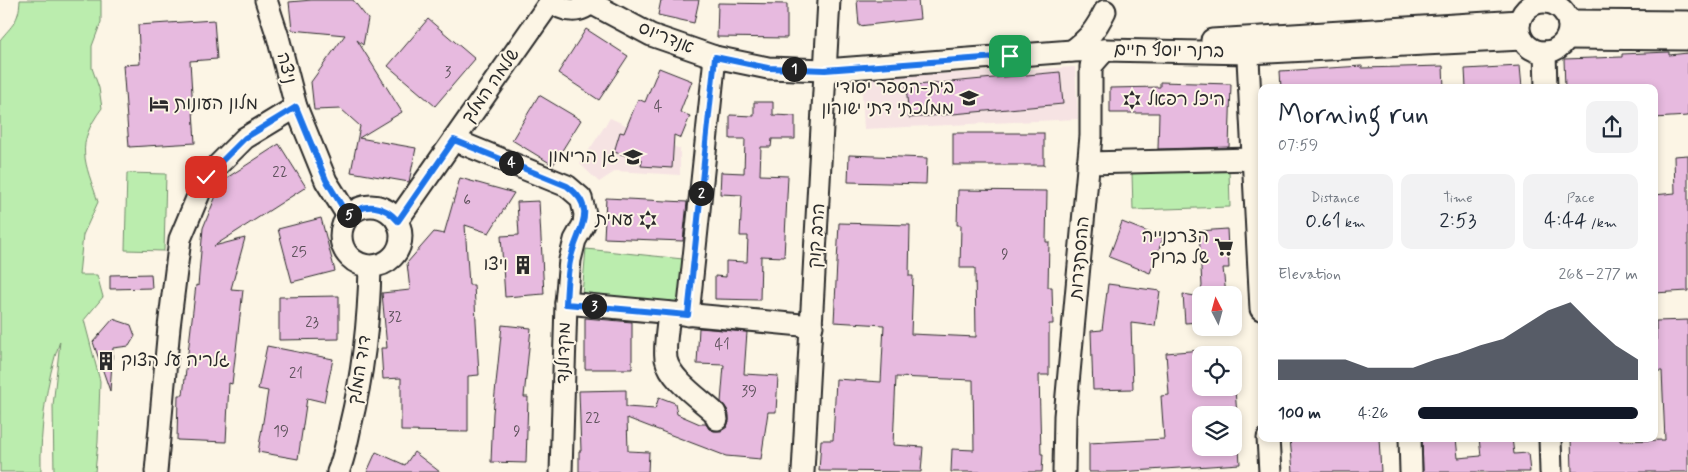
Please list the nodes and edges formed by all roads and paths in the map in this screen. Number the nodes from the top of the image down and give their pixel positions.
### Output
1 (266, 0) edge
2 (551, 0) edge
3 (830, 0) edge
4 (1543, 1) edge
5 (592, 2) edge
6 (1105, 6) edge
7 (1688, 22) edge
8 (1521, 30) junction
9 (1567, 30) junction
10 (1688, 39) edge
11 (1247, 45) junction
12 (1105, 50) junction
13 (1072, 51) junction
14 (1545, 52) junction
15 (715, 57) junction
16 (825, 70) junction
17 (1546, 84) edge
18 (296, 107) junction
19 (454, 140) junction
20 (1253, 160) junction
21 (1088, 164) junction
22 (348, 216) junction
23 (398, 221) junction
24 (1258, 253) edge
25 (370, 267) junction
26 (566, 304) junction
27 (678, 314) junction
28 (812, 326) junction
29 (717, 418) dead end
30 (1268, 442) edge
31 (1410, 442) edge
32 (1550, 442) edge
33 (156, 472) edge
34 (338, 472) edge
35 (561, 472) edge
36 (803, 472) edge
37 (1064, 472) edge
38 (1270, 472) edge
39 (1411, 472) edge
40 (1551, 472) edge

1 - 18 street, ניצה
2 - 5 street
2 - 19 street, שלמה המלך
3 - 16 street, הרב קוק
4 - 8 street
4 - 9 street
5 - 15 street, אנדריוס
6 - 12 street
6 - 13 street
7 - 9 street
8 - 11 street, ברנר יוסף חיים
8 - 14 street
9 - 10 street
9 - 14 street
11 - 12 street, ברנר יוסף חיים
11 - 20 street
12 - 13 street, אנדריוס
12 - 21 street, ההסתדרות
13 - 16 street, אנדריוס
14 - 17 street
15 - 16 street, אנדריוס
15 - 27 street
16 - 28 street, הרב קוק
18 - 22 street, ניצה
18 - 33 street
19 - 23 street, שלמה המלך
19 - 26 street, מקדולנד
20 - 21 street
20 - 24 street
21 - 37 street, ההסתדרות
22 - 23 street
22 - 25 street
23 - 25 street
25 - 34 street, דוד המלך
26 - 27 street
26 - 35 street, מקדולנד
27 - 28 street
27 - 29 street
28 - 36 street, הרב קוק
30 - 38 street
31 - 39 street
32 - 40 street

